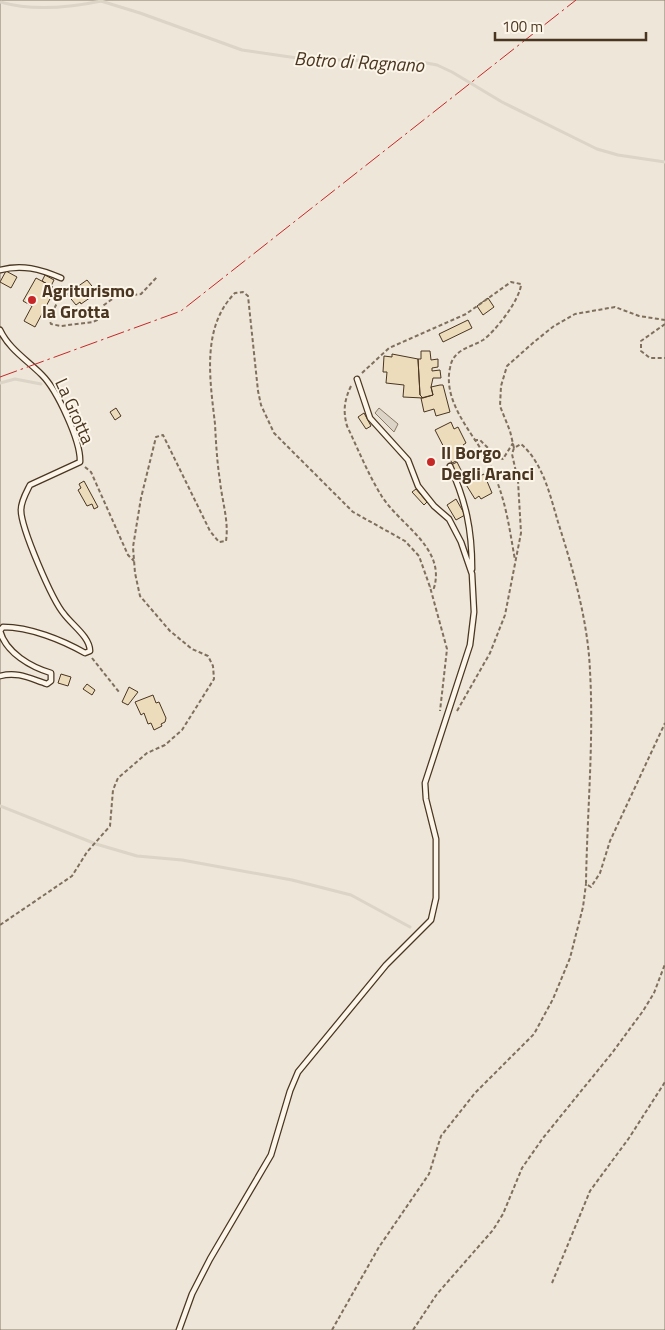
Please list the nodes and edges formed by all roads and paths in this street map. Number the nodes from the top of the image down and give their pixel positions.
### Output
1 (0, 270) edge
2 (157, 277) dead end
3 (61, 278) joint
4 (665, 320) edge
5 (665, 324) edge
6 (0, 330) edge
7 (665, 358) edge
8 (357, 379) junction
9 (474, 440) junction
10 (513, 443) junction
11 (514, 448) junction
12 (80, 462) junction
13 (450, 466) dead end
14 (134, 561) junction
15 (515, 564) junction
16 (472, 574) junction
17 (430, 587) junction
18 (0, 631) edge
19 (88, 652) junction
20 (0, 676) edge
21 (118, 692) dead end
22 (456, 713) dead end
23 (439, 715) dead end
24 (665, 723) edge
25 (586, 884) junction
26 (0, 925) edge
27 (665, 964) edge
28 (665, 1082) edge
29 (552, 1283) dead end
30 (179, 1330) edge
31 (332, 1330) edge
32 (413, 1330) edge

1 - 3 lane
2 - 3 path
4 - 10 path
5 - 7 path
6 - 12 lane, La Grotta
8 - 9 path
8 - 16 lane
8 - 17 path
9 - 10 path
9 - 15 path
10 - 11 path
11 - 15 path
11 - 25 path
12 - 14 path
12 - 19 lane
13 - 16 lane
14 - 17 path
14 - 26 path
15 - 22 path
16 - 30 lane
17 - 23 path
18 - 19 lane
18 - 20 lane
19 - 21 path
24 - 25 path
25 - 31 path
27 - 32 path
28 - 29 path

